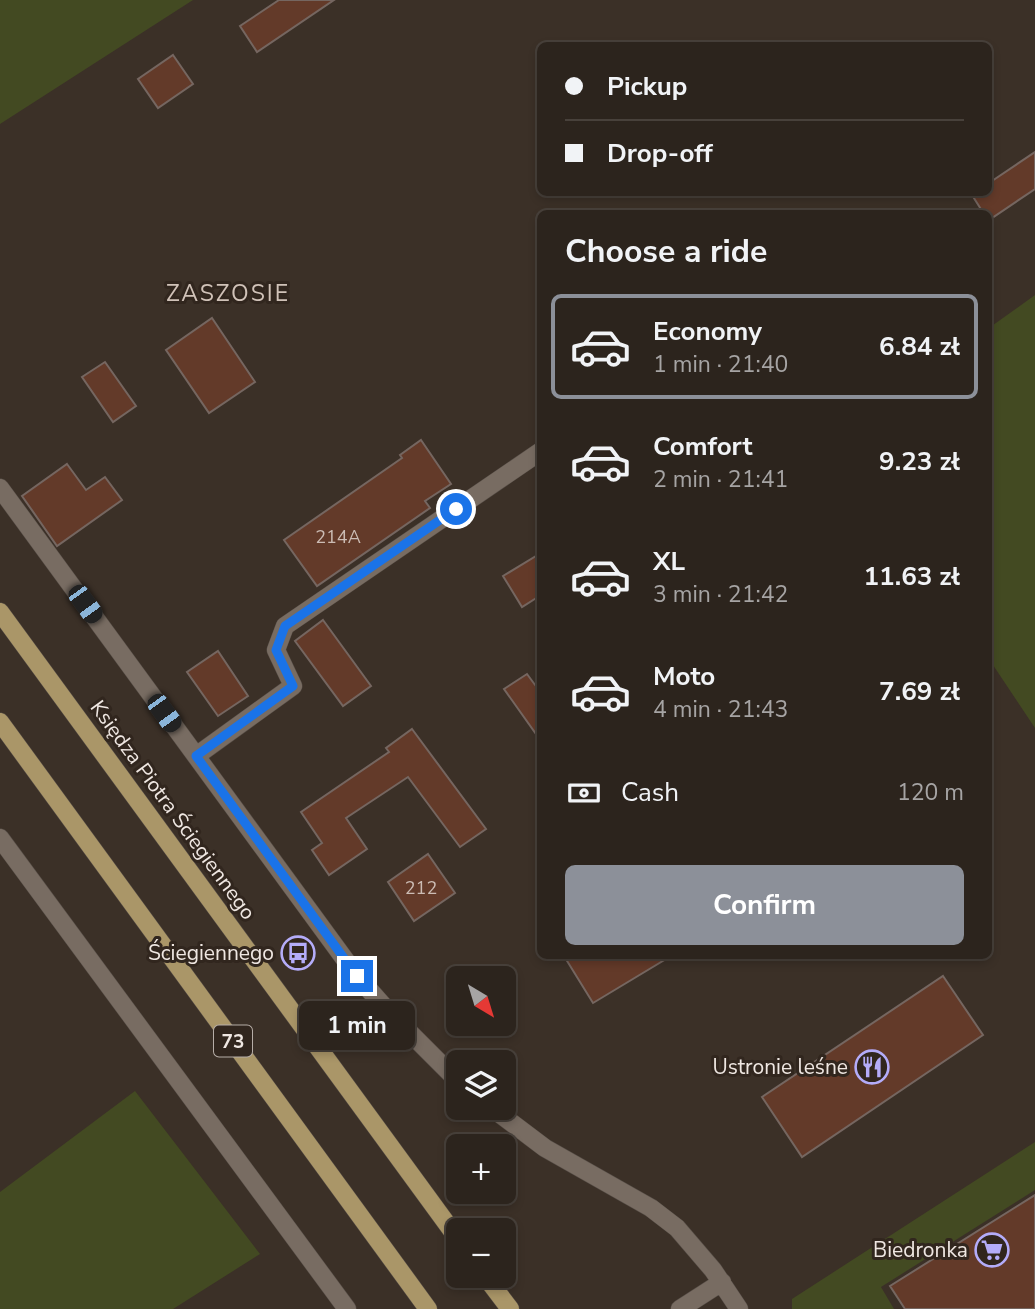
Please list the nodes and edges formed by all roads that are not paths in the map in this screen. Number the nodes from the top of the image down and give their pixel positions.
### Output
1 (537, 454) edge
2 (0, 488) edge
3 (0, 612) edge
4 (0, 722) edge
5 (196, 756) junction
6 (0, 838) edge
7 (446, 1069) edge
8 (508, 1120) edge
9 (446, 1223) edge
10 (722, 1282) junction
11 (494, 1288) edge
12 (347, 1309) edge
13 (428, 1309) edge
14 (510, 1309) edge
15 (680, 1309) edge
16 (738, 1309) edge

1 - 5 lane
2 - 5 lane
3 - 9 main road, Księdza Piotra Ściegiennego
4 - 13 main road, 73
5 - 7 lane
6 - 12 lane
8 - 10 lane
10 - 15 lane
10 - 16 lane
11 - 14 main road

